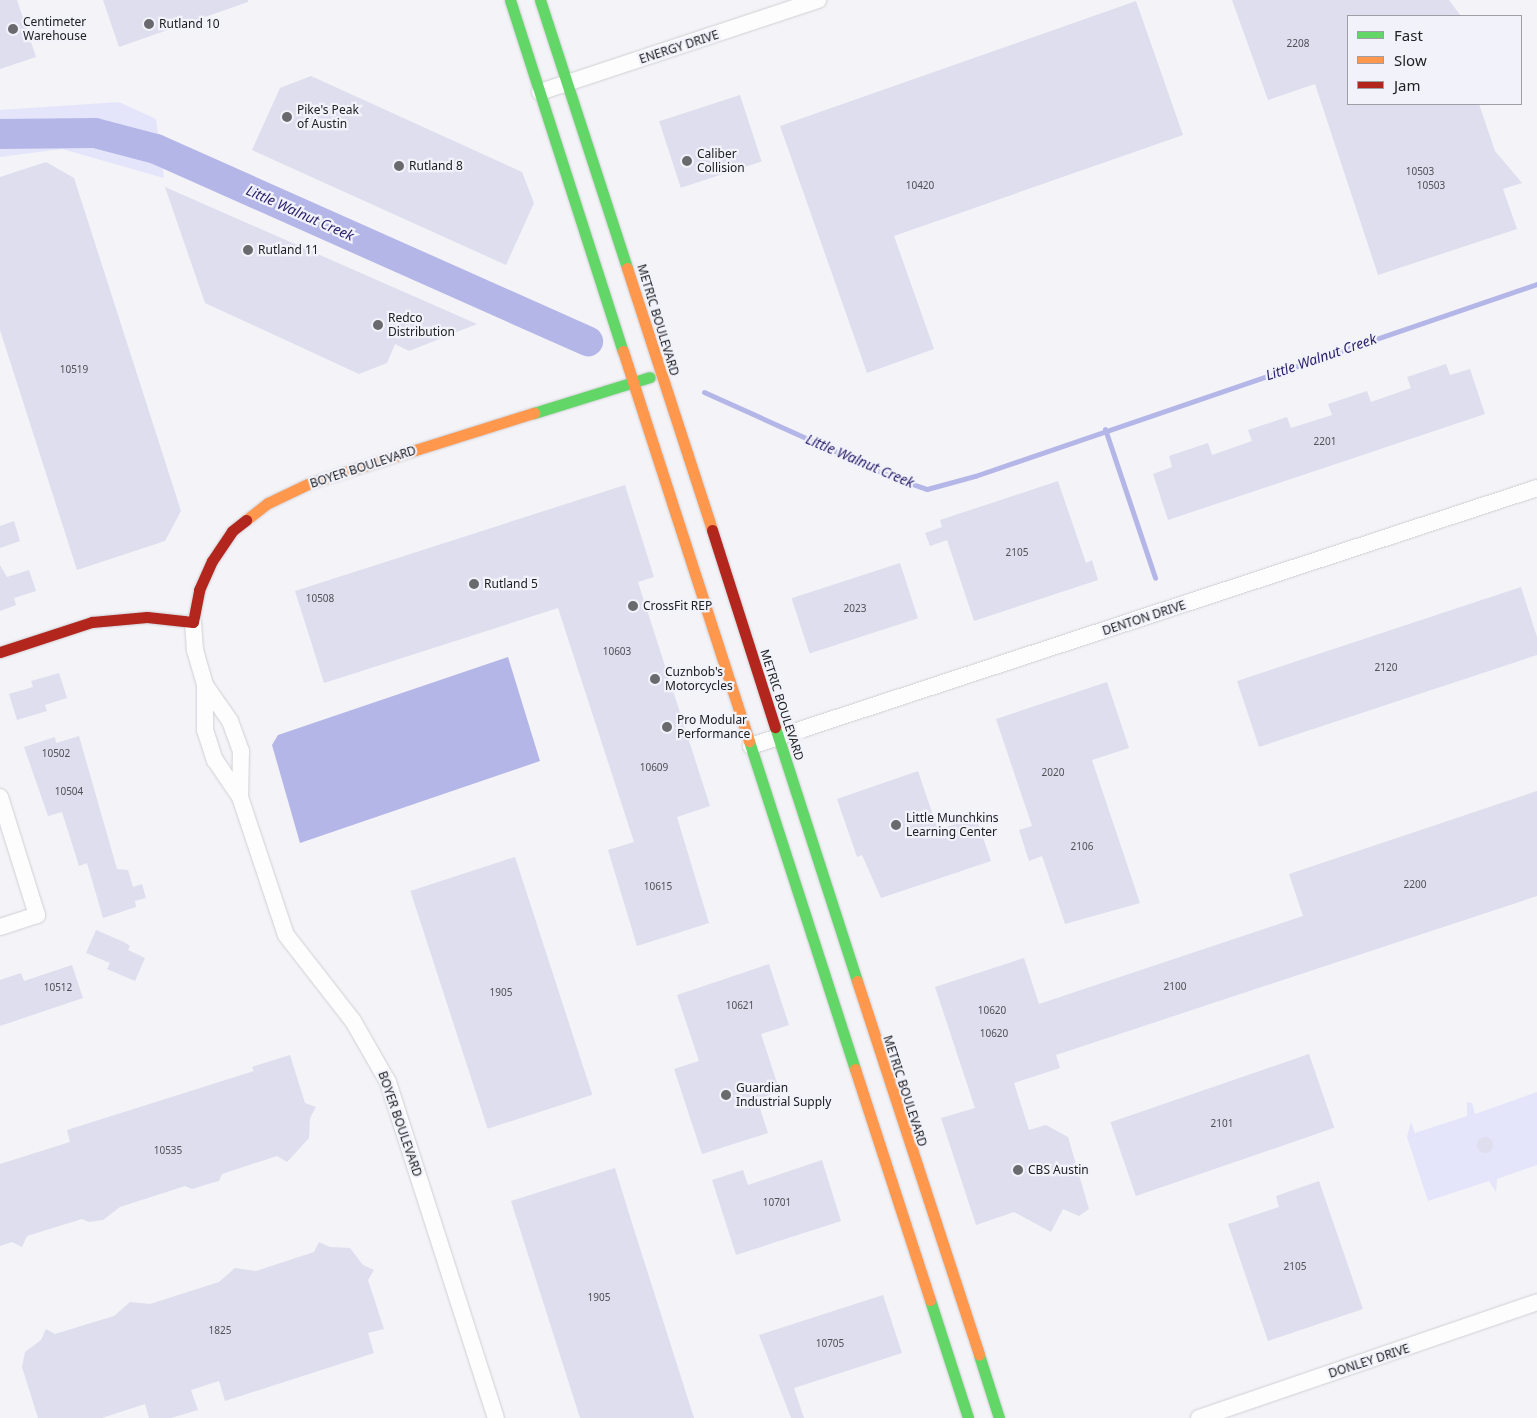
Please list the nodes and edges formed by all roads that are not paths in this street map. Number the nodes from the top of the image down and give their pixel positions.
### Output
1 (510, 0) edge
2 (540, 0) edge
3 (818, 0) edge
4 (567, 84) junction
5 (540, 92) junction
6 (661, 374) junction
7 (634, 382) junction
8 (1537, 488) edge
9 (193, 622) junction
10 (0, 652) edge
11 (206, 685) junction
12 (778, 738) junction
13 (751, 746) junction
14 (0, 797) edge
15 (240, 797) junction
16 (0, 927) edge
17 (1537, 1302) edge
18 (496, 1418) edge
19 (968, 1418) edge
20 (999, 1418) edge
21 (1199, 1418) edge

1 - 5 main road
2 - 4 main road, METRIC BOULEVARD
3 - 4 street, ENERGY DRIVE
4 - 5 street, ENERGY DRIVE
4 - 6 main road, METRIC BOULEVARD
5 - 7 main road
6 - 7 main road, BOYER BOULEVARD
6 - 12 main road, METRIC BOULEVARD
7 - 9 main road, BOYER BOULEVARD
7 - 13 main road
8 - 12 street, DENTON DRIVE
9 - 10 main road
9 - 11 street, BOYER BOULEVARD
11 - 15 street, BOYER BOULEVARD
11 - 15 street, BOYER BOULEVARD
12 - 13 street, DENTON DRIVE
12 - 20 main road, METRIC BOULEVARD
13 - 19 main road
14 - 16 street
15 - 18 street, BOYER BOULEVARD
17 - 21 street, DONLEY DRIVE

